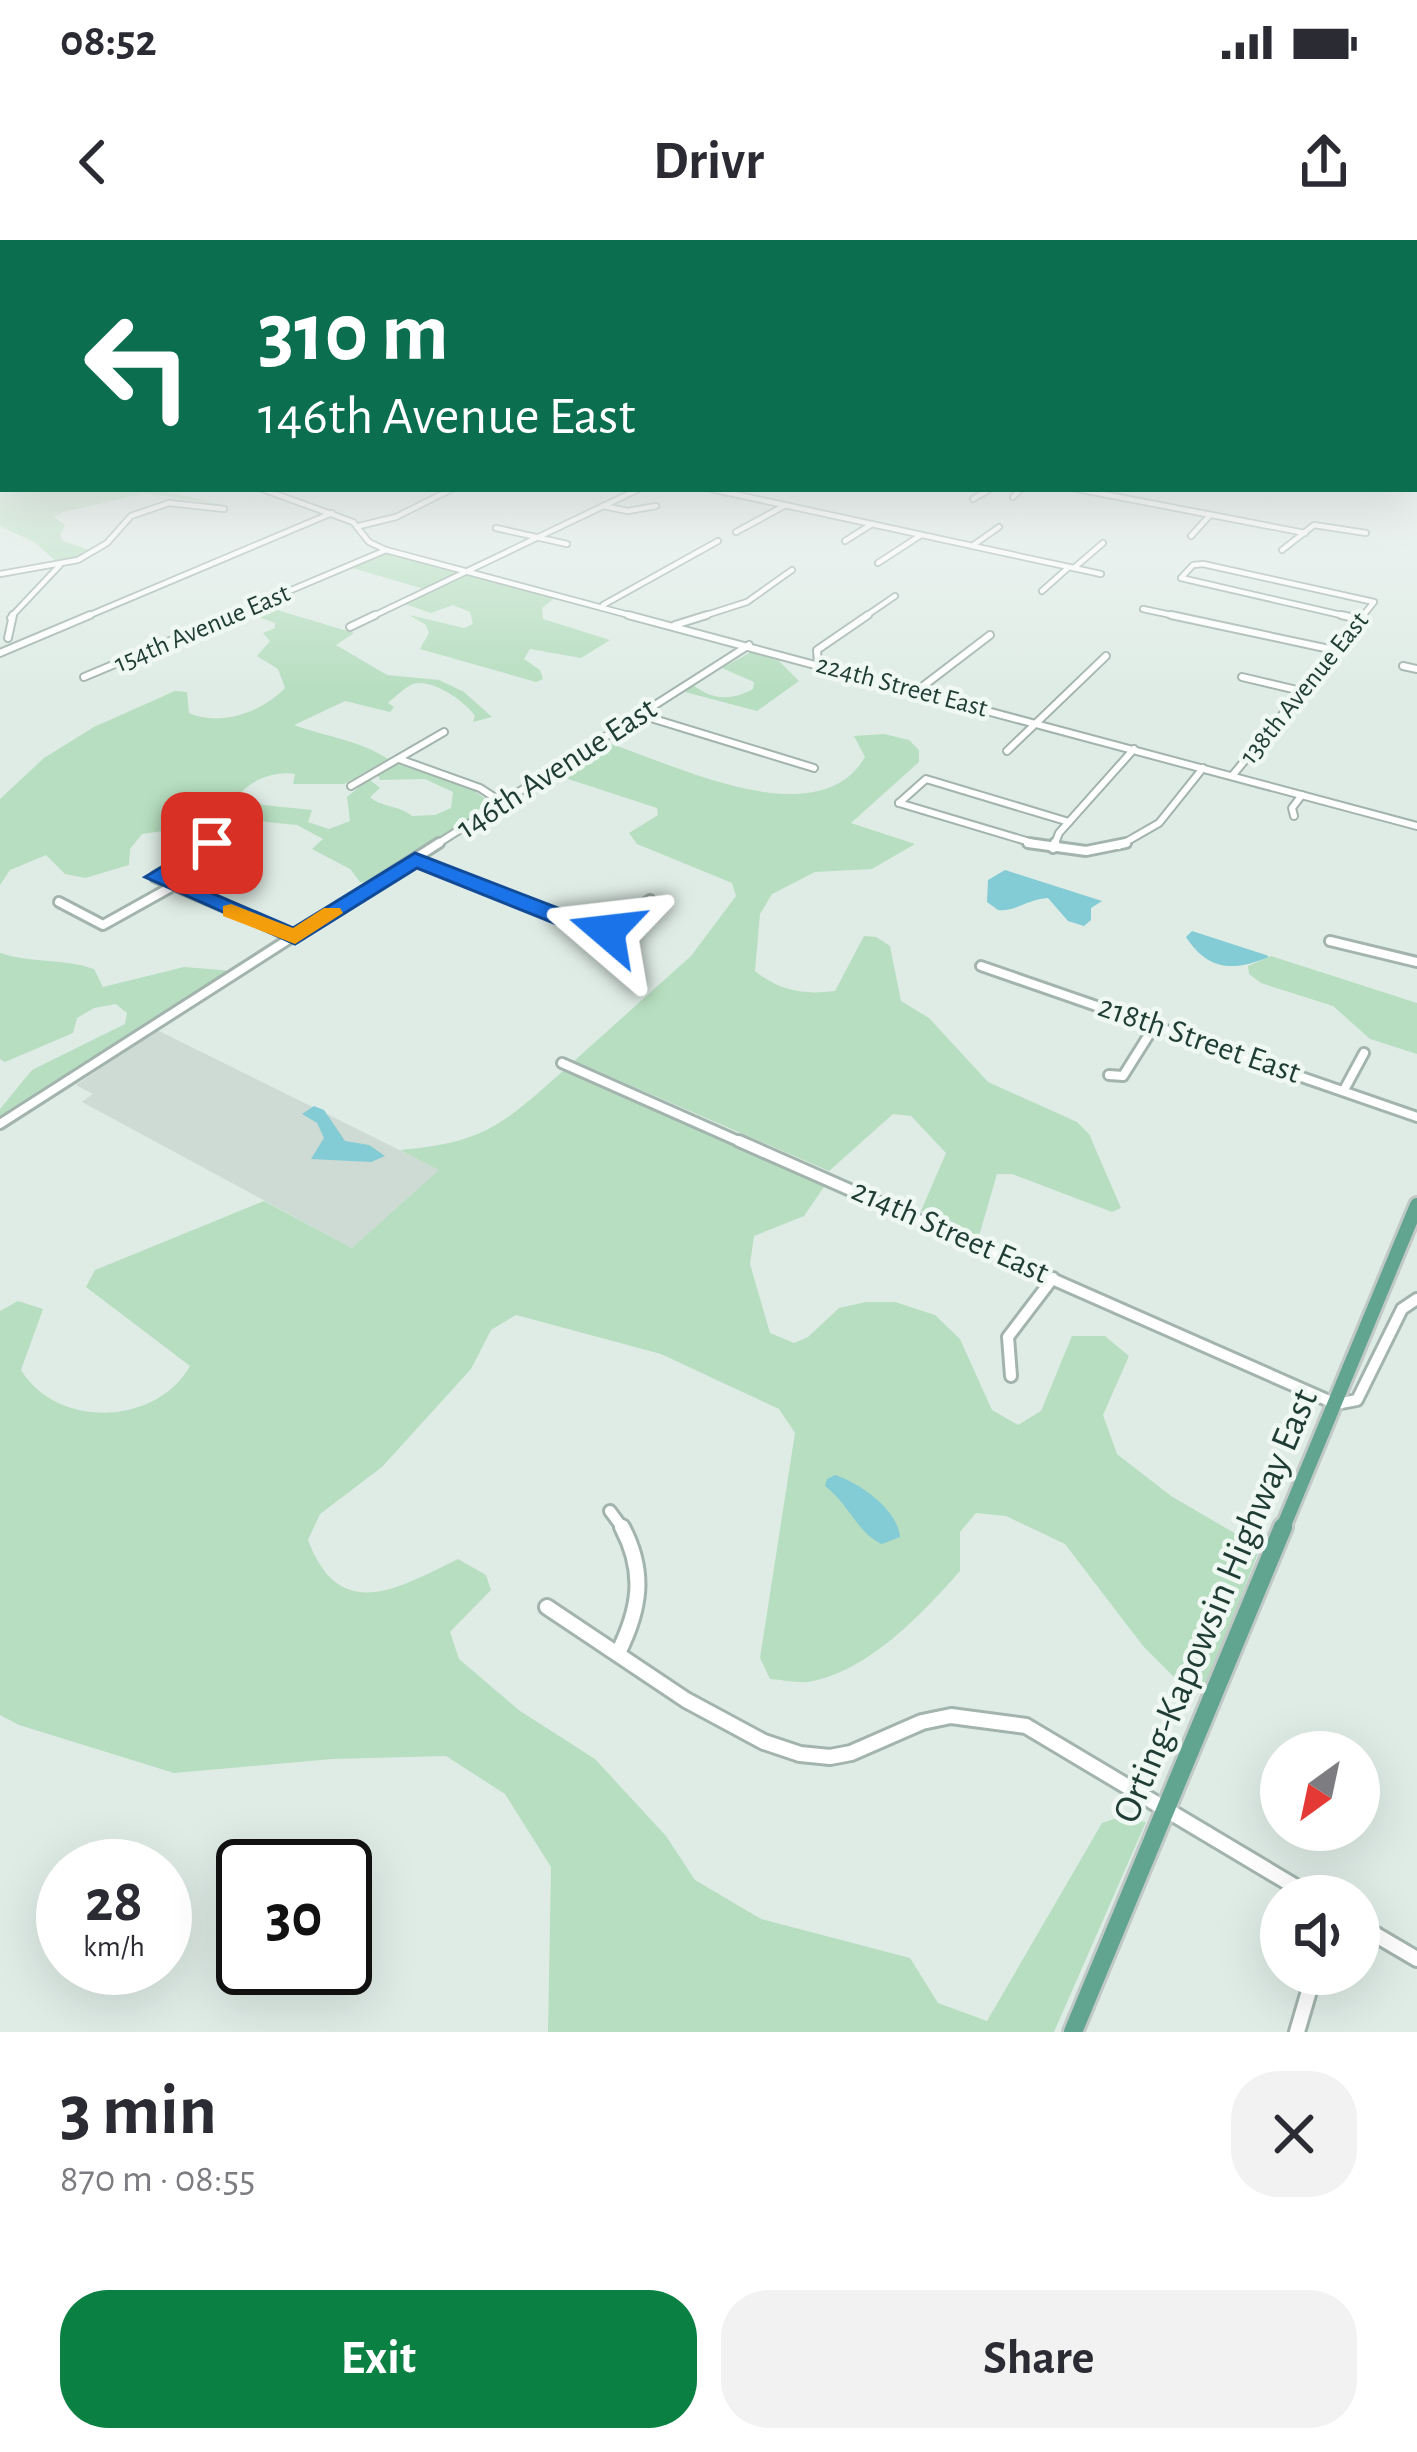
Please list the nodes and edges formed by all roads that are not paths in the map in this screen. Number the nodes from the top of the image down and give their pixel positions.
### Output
1 (304, 525) edge
2 (356, 525) edge
3 (365, 525) edge
4 (564, 525) edge
5 (750, 525) edge
6 (871, 525) edge
7 (875, 525) edge
8 (1201, 525) edge
9 (1261, 525) edge
10 (1315, 525) edge
11 (1320, 525) edge
12 (117, 526) joint
13 (359, 526) junction
14 (134, 527) dead end
15 (999, 527) dead end
16 (496, 528) dead end
17 (736, 532) dead end
18 (1366, 532) dead end
19 (1305, 533) junction
20 (921, 535) junction
21 (1191, 536) dead end
22 (538, 537) junction
23 (718, 541) dead end
24 (844, 541) dead end
25 (1103, 543) dead end
26 (567, 544) dead end
27 (972, 546) junction
28 (386, 550) junction
29 (1282, 550) dead end
30 (878, 563) dead end
31 (60, 565) junction
32 (1072, 568) junction
33 (468, 570) junction
34 (792, 570) dead end
35 (0, 574) edge
36 (1101, 574) dead end
37 (1042, 591) dead end
38 (896, 596) dead end
39 (603, 605) junction
40 (1143, 609) dead end
41 (1359, 619) junction
42 (675, 625) junction
43 (350, 627) dead end
44 (990, 635) dead end
45 (8, 638) dead end
46 (749, 645) junction
47 (1334, 650) junction
48 (0, 653) edge
49 (1106, 656) dead end
50 (818, 663) junction
51 (1402, 666) dead end
52 (1417, 669) edge
53 (1242, 676) dead end
54 (84, 677) dead end
55 (917, 690) junction
56 (1301, 691) junction
57 (641, 715) junction
58 (1037, 723) junction
59 (444, 732) dead end
60 (1134, 749) junction
61 (1007, 752) dead end
62 (399, 759) junction
63 (814, 768) dead end
64 (1203, 768) junction
65 (1232, 776) junction
66 (351, 786) dead end
67 (1302, 795) junction
68 (503, 803) junction
69 (1294, 816) dead end
70 (1069, 822) junction
71 (1417, 826) edge
72 (212, 843) dead end
73 (1121, 846) junction
74 (1053, 848) junction
75 (1137, 858) dead end
76 (415, 860) junction
77 (173, 886) junction
78 (650, 900) dead end
79 (59, 902) dead end
80 (295, 937) junction
81 (1330, 941) dead end
82 (1417, 962) edge
83 (981, 966) dead end
84 (1155, 1025) junction
85 (1364, 1053) dead end
86 (562, 1063) dead end
87 (1109, 1075) dead end
88 (1344, 1090) junction
89 (1417, 1117) edge
90 (0, 1124) edge
91 (1417, 1204) edge
92 (1053, 1277) junction
93 (1417, 1299) edge
94 (1011, 1376) dead end
95 (1336, 1404) junction
96 (610, 1511) dead end
97 (547, 1607) dead end
98 (618, 1653) junction
99 (1167, 1810) junction
100 (1276, 1875) edge
101 (1380, 1937) edge
102 (1417, 1959) edge
103 (1308, 1995) edge
104 (1073, 2032) edge
105 (1297, 2032) edge

1 - 48 street
2 - 13 street
3 - 13 street
4 - 22 street
5 - 17 street
6 - 24 street
7 - 20 street
8 - 21 street
9 - 19 street
10 - 19 street
11 - 18 street
12 - 14 street
12 - 31 street
13 - 28 street
15 - 27 street
16 - 22 street
19 - 29 street
20 - 27 street
20 - 30 street
22 - 26 street
22 - 33 street
23 - 39 street
25 - 32 street
27 - 32 street
28 - 33 street, 224th Street East
28 - 54 street, 154th Avenue East
31 - 35 street
31 - 45 street
32 - 36 street
32 - 37 street
33 - 39 street, 224th Street East
33 - 43 street
34 - 42 street
38 - 50 street
39 - 42 street, 224th Street East
40 - 47 street
41 - 41 street, 138th Avenue East
41 - 47 street, 138th Avenue East
42 - 46 street, 224th Street East
44 - 55 street
46 - 50 street, 224th Street East
46 - 57 street, 146th Avenue East
47 - 56 street, 138th Avenue East
49 - 58 street
50 - 55 street, 224th Street East
51 - 52 street
53 - 56 street
55 - 58 street, 224th Street East
56 - 65 street, 138th Avenue East
57 - 63 street
57 - 68 street, 146th Avenue East
58 - 60 street, 224th Street East
58 - 61 street
59 - 62 street
60 - 64 street, 224th Street East
60 - 70 street
62 - 66 street
62 - 68 street
64 - 65 street, 224th Street East
64 - 73 street
65 - 67 street, 224th Street East
67 - 69 street
67 - 71 street, 224th Street East
68 - 76 street, 146th Avenue East
70 - 74 street
70 - 74 street
72 - 77 street
73 - 74 street
73 - 75 street
76 - 78 street
76 - 80 street, 146th Avenue East
77 - 79 street
77 - 80 street
80 - 90 street, 146th Avenue East
81 - 82 street
83 - 84 street, 218th Street East
84 - 87 street
84 - 88 street, 218th Street East
85 - 88 street
86 - 92 street, 214th Street East
88 - 89 street, 218th Street East
91 - 95 main road, Orting-Kapowsin Highway East
92 - 94 street
92 - 95 street, 214th Street East
93 - 95 street
95 - 99 main road, Orting-Kapowsin Highway East
96 - 98 street
97 - 98 street
98 - 99 street
99 - 100 street
99 - 104 main road, Orting-Kapowsin Highway East
101 - 102 street
103 - 105 street

